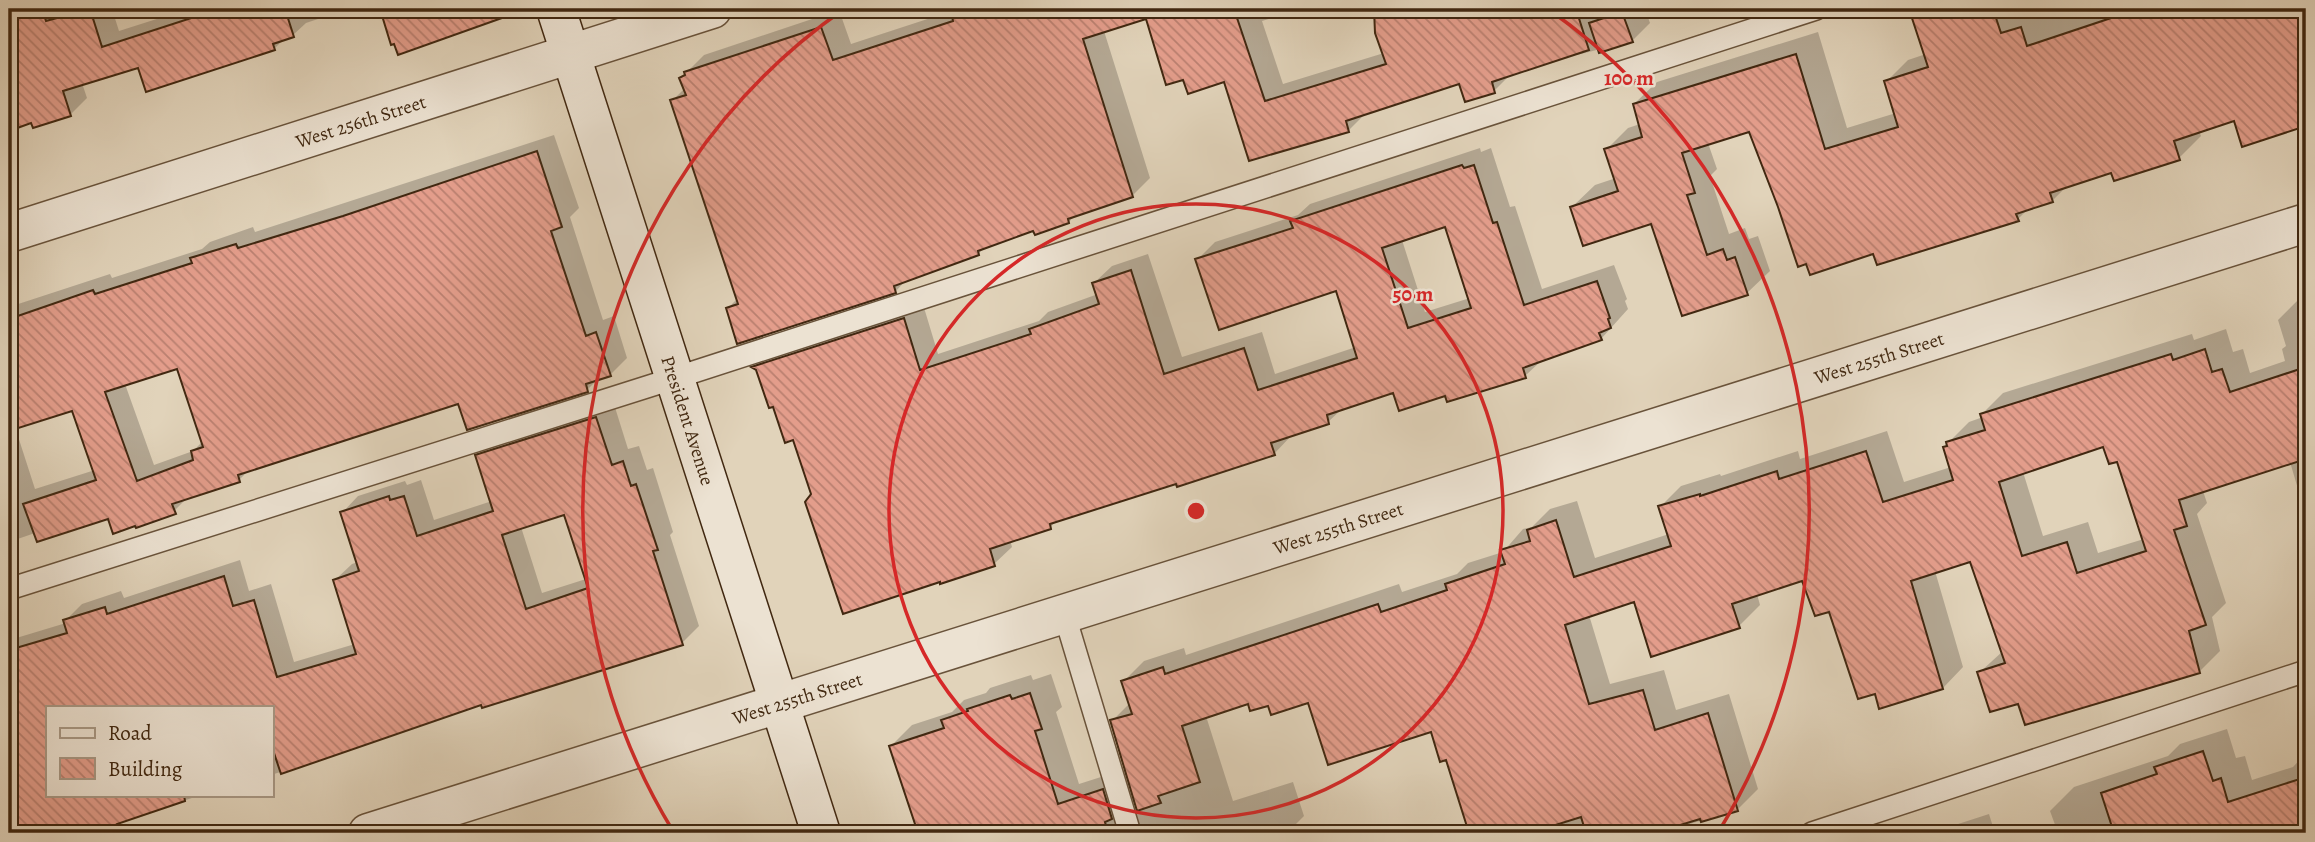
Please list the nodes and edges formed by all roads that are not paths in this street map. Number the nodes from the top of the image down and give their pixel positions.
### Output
1 (556, 9) edge
2 (712, 9) edge
3 (1816, 9) edge
4 (570, 54) junction
5 (2306, 223) edge
6 (9, 233) edge
7 (675, 378) junction
8 (9, 589) edge
9 (1064, 613) junction
10 (2306, 671) edge
11 (779, 703) junction
12 (368, 833) edge
13 (821, 833) edge
14 (1130, 833) edge
15 (1812, 833) edge

1 - 4 street, President Avenue
2 - 4 street, West 256th Street
3 - 7 lane
4 - 6 street, West 256th Street
4 - 7 street, President Avenue
5 - 9 street, West 255th Street
7 - 8 lane
7 - 11 street, President Avenue
9 - 11 street, West 255th Street
9 - 14 lane
10 - 15 lane
11 - 12 street, West 255th Street
11 - 13 street, President Avenue

